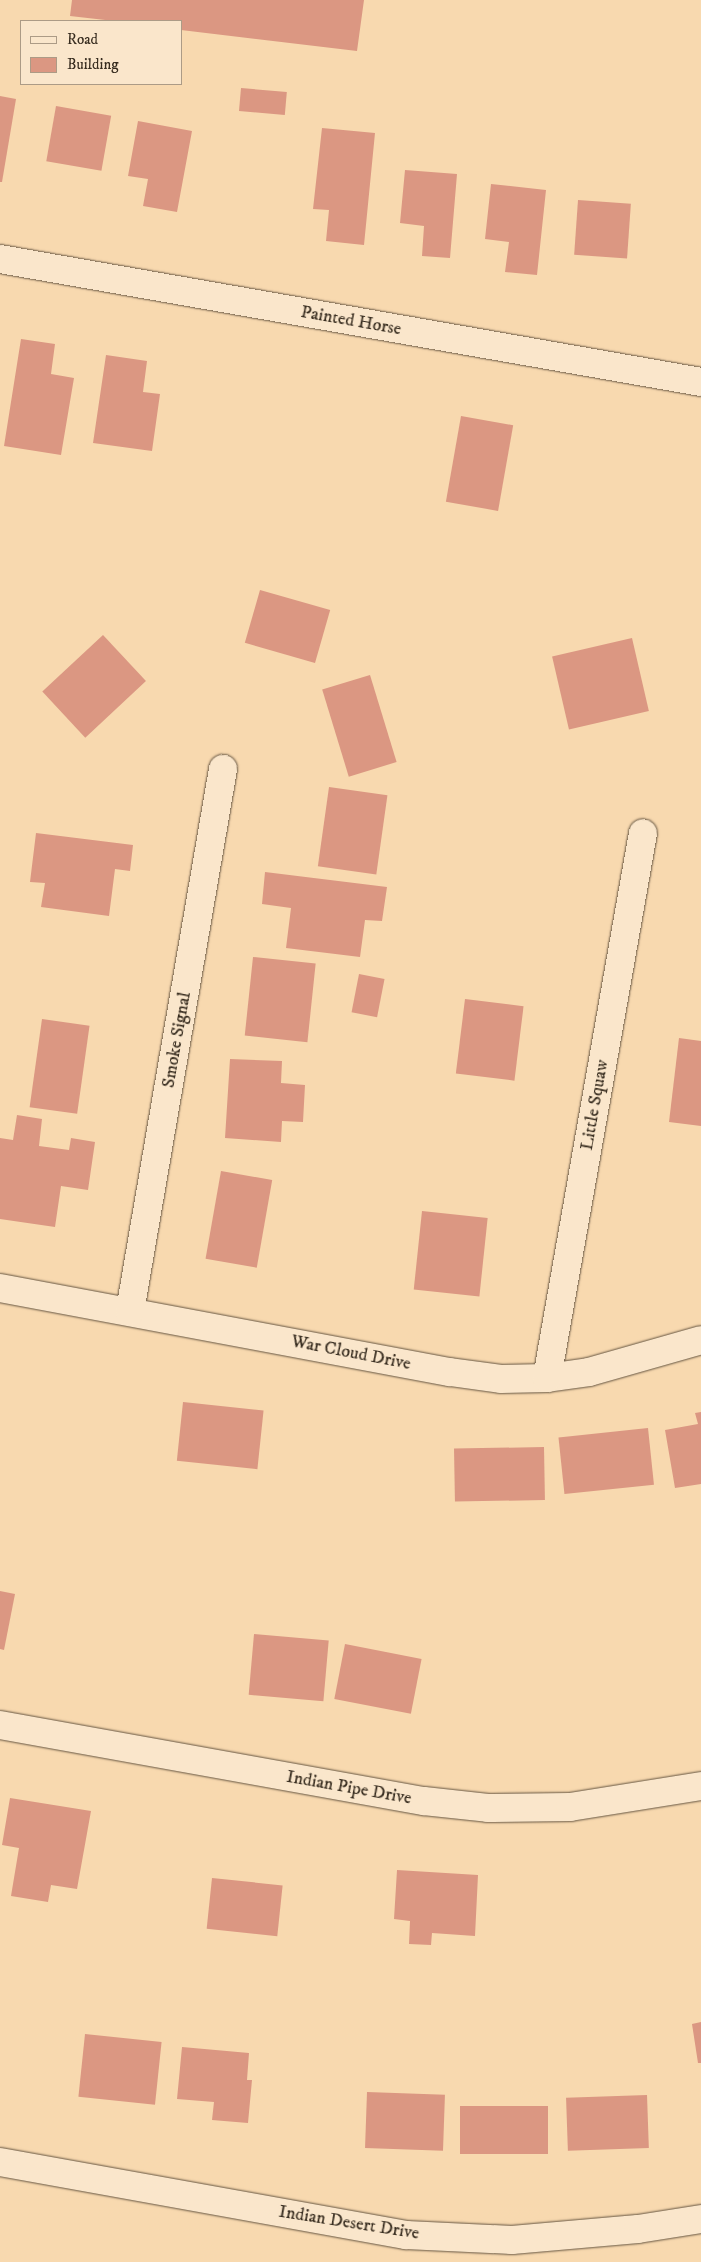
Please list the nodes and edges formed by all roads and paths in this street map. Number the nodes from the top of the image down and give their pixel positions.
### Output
1 (0, 259) edge
2 (701, 382) edge
3 (223, 769) dead end
4 (643, 833) dead end
5 (0, 1288) edge
6 (130, 1311) junction
7 (701, 1340) edge
8 (547, 1378) junction
9 (0, 1725) edge
10 (701, 1786) edge
11 (0, 2162) edge
12 (701, 2219) edge

1 - 2 street, Painted Horse
3 - 6 street, Smoke Signal
4 - 8 street, Little Squaw
5 - 6 street, War Cloud Drive
6 - 8 street, War Cloud Drive
7 - 8 street, War Cloud Drive
9 - 10 street, Indian Pipe Drive
11 - 12 street, Indian Desert Drive

